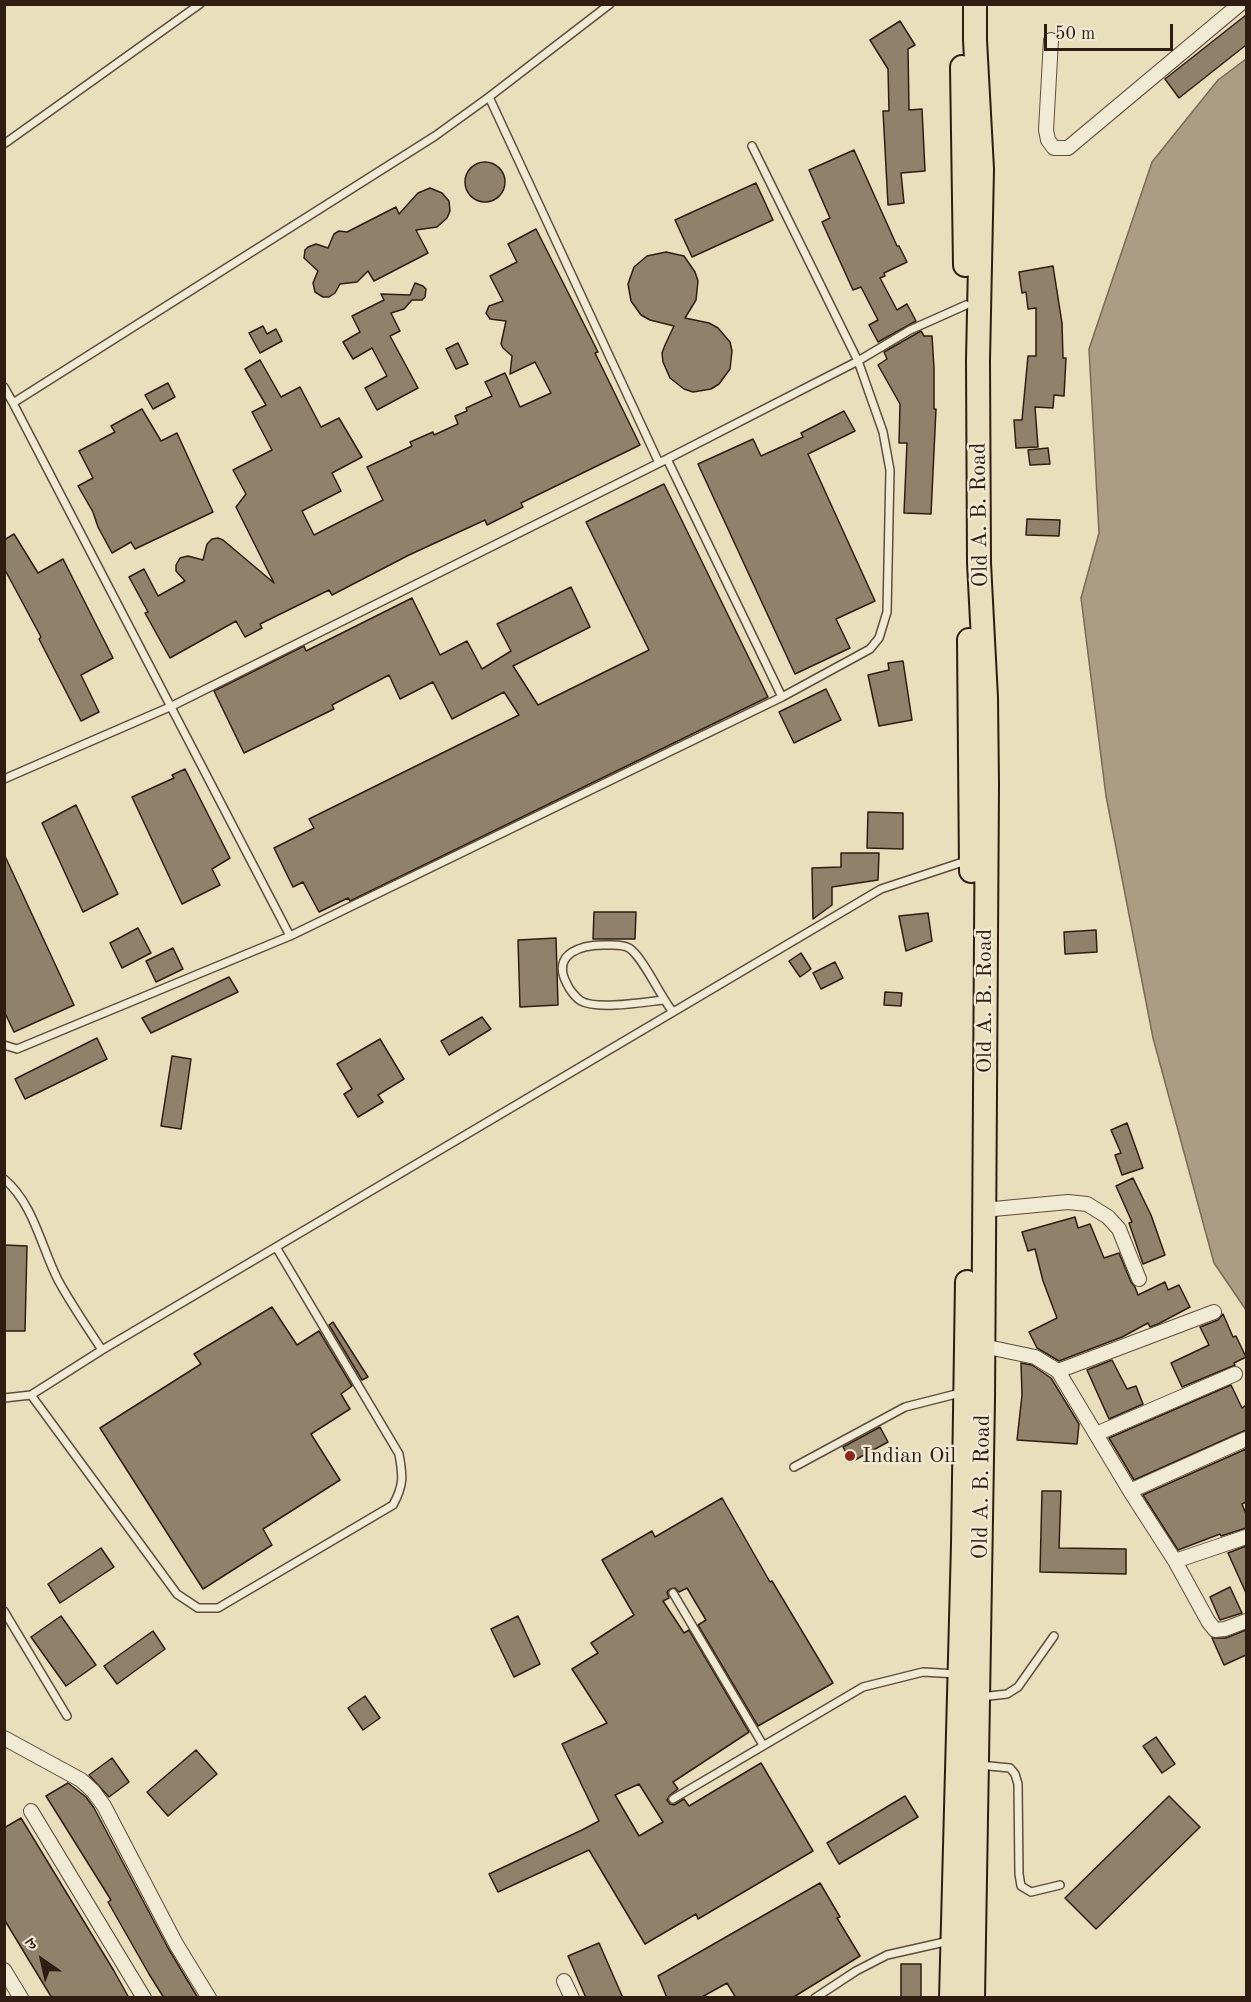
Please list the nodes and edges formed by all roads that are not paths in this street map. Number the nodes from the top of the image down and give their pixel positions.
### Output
1 (200, 4) edge
2 (610, 4) edge
3 (961, 4) edge
4 (975, 4) edge
5 (1239, 4) edge
6 (1051, 40) dead end
7 (489, 97) junction
8 (4, 144) edge
9 (752, 146) dead end
10 (966, 305) junction
11 (858, 361) junction
12 (4, 387) edge
13 (13, 403) junction
14 (667, 459) junction
15 (659, 463) junction
16 (782, 697) junction
17 (172, 706) junction
18 (4, 779) edge
19 (978, 857) junction
20 (290, 936) junction
21 (663, 1000) junction
22 (673, 1012) junction
23 (4, 1045) edge
24 (4, 1179) edge
25 (983, 1210) junction
26 (276, 1247) junction
27 (1139, 1279) dead end
28 (1214, 1312) dead end
29 (983, 1346) junction
30 (102, 1350) junction
31 (1058, 1371) junction
32 (1235, 1374) dead end
33 (966, 1392) junction
34 (31, 1395) junction
35 (4, 1398) edge
36 (1096, 1434) junction
37 (1246, 1439) edge
38 (794, 1467) dead end
39 (1130, 1491) junction
40 (1246, 1537) edge
41 (1175, 1561) junction
42 (673, 1593) dead end
43 (4, 1611) edge
44 (1246, 1620) edge
45 (1054, 1636) dead end
46 (960, 1674) junction
47 (978, 1698) junction
48 (67, 1716) dead end
49 (4, 1738) edge
50 (763, 1745) junction
51 (976, 1765) junction
52 (674, 1799) dead end
53 (31, 1811) dead end
54 (1060, 1886) dead end
55 (953, 1940) junction
56 (4, 1970) edge
57 (564, 1980) dead end
58 (21, 1998) edge
59 (144, 1998) edge
60 (209, 1998) edge
61 (572, 1998) edge
62 (815, 1998) edge
63 (951, 1998) edge
64 (973, 1998) edge

1 - 8 lane
2 - 7 lane
3 - 10 main road, Old A. B. Road
4 - 19 main road, Old A. B. Road
5 - 6 street
7 - 13 lane
7 - 15 lane
9 - 11 lane
10 - 11 lane
10 - 19 main road, Old A. B. Road
11 - 14 lane
11 - 16 lane
12 - 13 lane
13 - 17 lane
14 - 15 lane
14 - 16 lane
15 - 17 lane
16 - 20 lane
17 - 18 lane
17 - 20 lane
19 - 22 lane
19 - 25 main road, Old A. B. Road
19 - 33 main road, Old A. B. Road
20 - 23 lane
21 - 21 lane
21 - 22 lane
22 - 26 lane
24 - 30 lane
25 - 27 street
25 - 29 main road, Old A. B. Road
26 - 30 lane
26 - 34 lane
28 - 31 street
29 - 31 street
29 - 47 main road, Old A. B. Road
30 - 34 lane
31 - 36 street
32 - 36 street
33 - 38 lane
33 - 46 main road, Old A. B. Road
34 - 35 lane
36 - 39 street
37 - 39 street
39 - 41 street
40 - 41 street
41 - 44 street
42 - 50 lane
43 - 48 lane
45 - 47 lane
46 - 50 lane
46 - 55 main road, Old A. B. Road
47 - 51 main road, Old A. B. Road
49 - 60 street
50 - 52 lane
51 - 54 lane
51 - 64 main road, Old A. B. Road
53 - 59 street
55 - 62 lane
55 - 63 main road, Old A. B. Road
56 - 58 street
57 - 61 street

